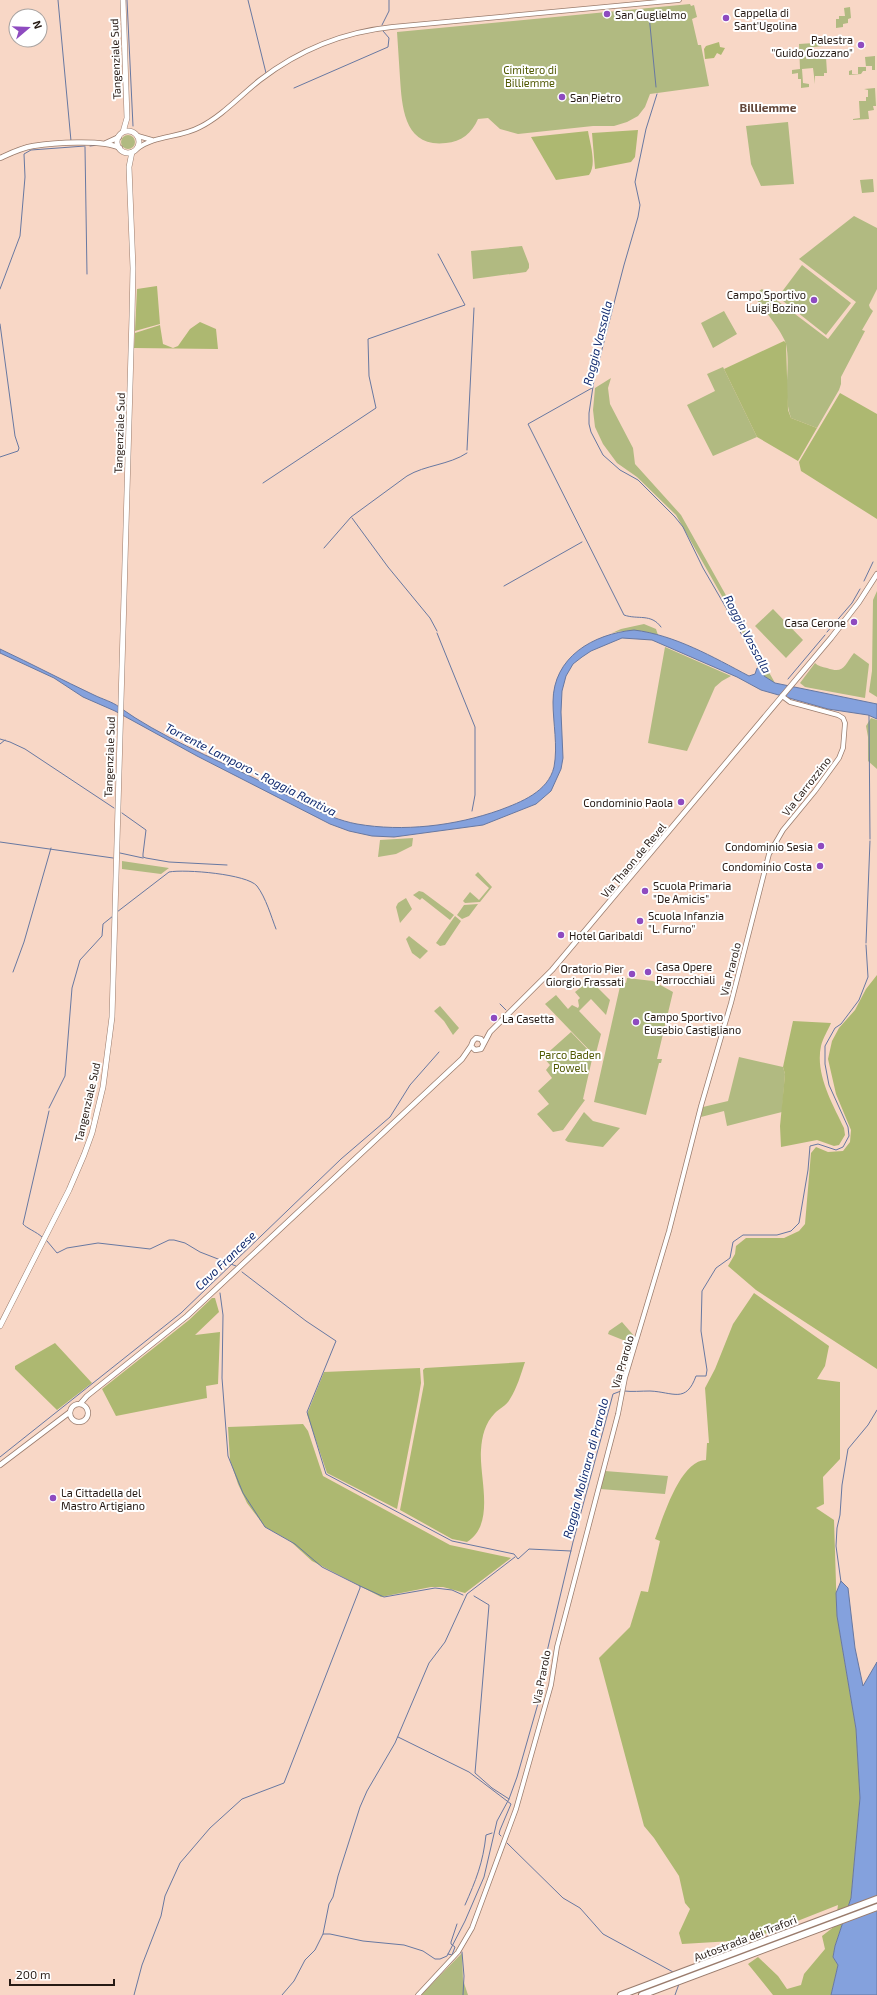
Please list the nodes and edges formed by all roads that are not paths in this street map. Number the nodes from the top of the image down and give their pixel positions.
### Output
1 (123, 0) edge
2 (680, 0) edge
3 (127, 118) junction
4 (123, 132) junction
5 (136, 134) junction
6 (119, 137) junction
7 (154, 140) junction
8 (106, 143) junction
9 (121, 149) junction
10 (134, 150) junction
11 (0, 158) edge
12 (129, 166) junction
13 (877, 574) edge
14 (783, 695) junction
15 (769, 854) joint
16 (490, 1032) junction
17 (478, 1038) junction
18 (483, 1043) junction
19 (471, 1046) junction
20 (476, 1050) junction
21 (463, 1058) junction
22 (0, 1326) edge
23 (90, 1394) junction
24 (80, 1404) junction
25 (87, 1409) junction
26 (70, 1412) junction
27 (56, 1420) junction
28 (72, 1420) junction
29 (0, 1465) edge
30 (877, 1899) edge
31 (877, 1907) edge
32 (418, 1995) edge
33 (621, 1995) edge
34 (642, 1995) edge

1 - 3 main road, Tangenziale Sud
2 - 7 street
3 - 4 main road, Tangenziale Sud
3 - 5 main road, Tangenziale Sud
4 - 5 main road
4 - 6 main road
5 - 7 street
5 - 10 main road
6 - 8 main road
6 - 9 main road
7 - 10 street
8 - 9 main road
8 - 11 main road
9 - 10 main road
9 - 12 main road, Tangenziale Sud
10 - 12 main road, Tangenziale Sud
12 - 22 main road, Tangenziale Sud
13 - 14 main road, Via Thaon de Revel
14 - 15 street, Via Carrozzino
14 - 16 main road, Via Thaon de Revel
15 - 32 street, Via Prarolo
16 - 17 main road, Via Thaon de Revel
16 - 18 main road, Via Thaon de Revel
17 - 18 main road
17 - 19 main road
18 - 20 main road
19 - 20 main road
19 - 21 main road
20 - 21 main road
21 - 23 main road
23 - 24 main road
23 - 25 main road
24 - 25 main road
24 - 26 main road
25 - 28 main road
26 - 27 main road
26 - 28 main road
27 - 28 main road
27 - 29 main road
30 - 33 highway, Autostrada dei Trafori
31 - 34 highway, Autostrada dei Trafori

